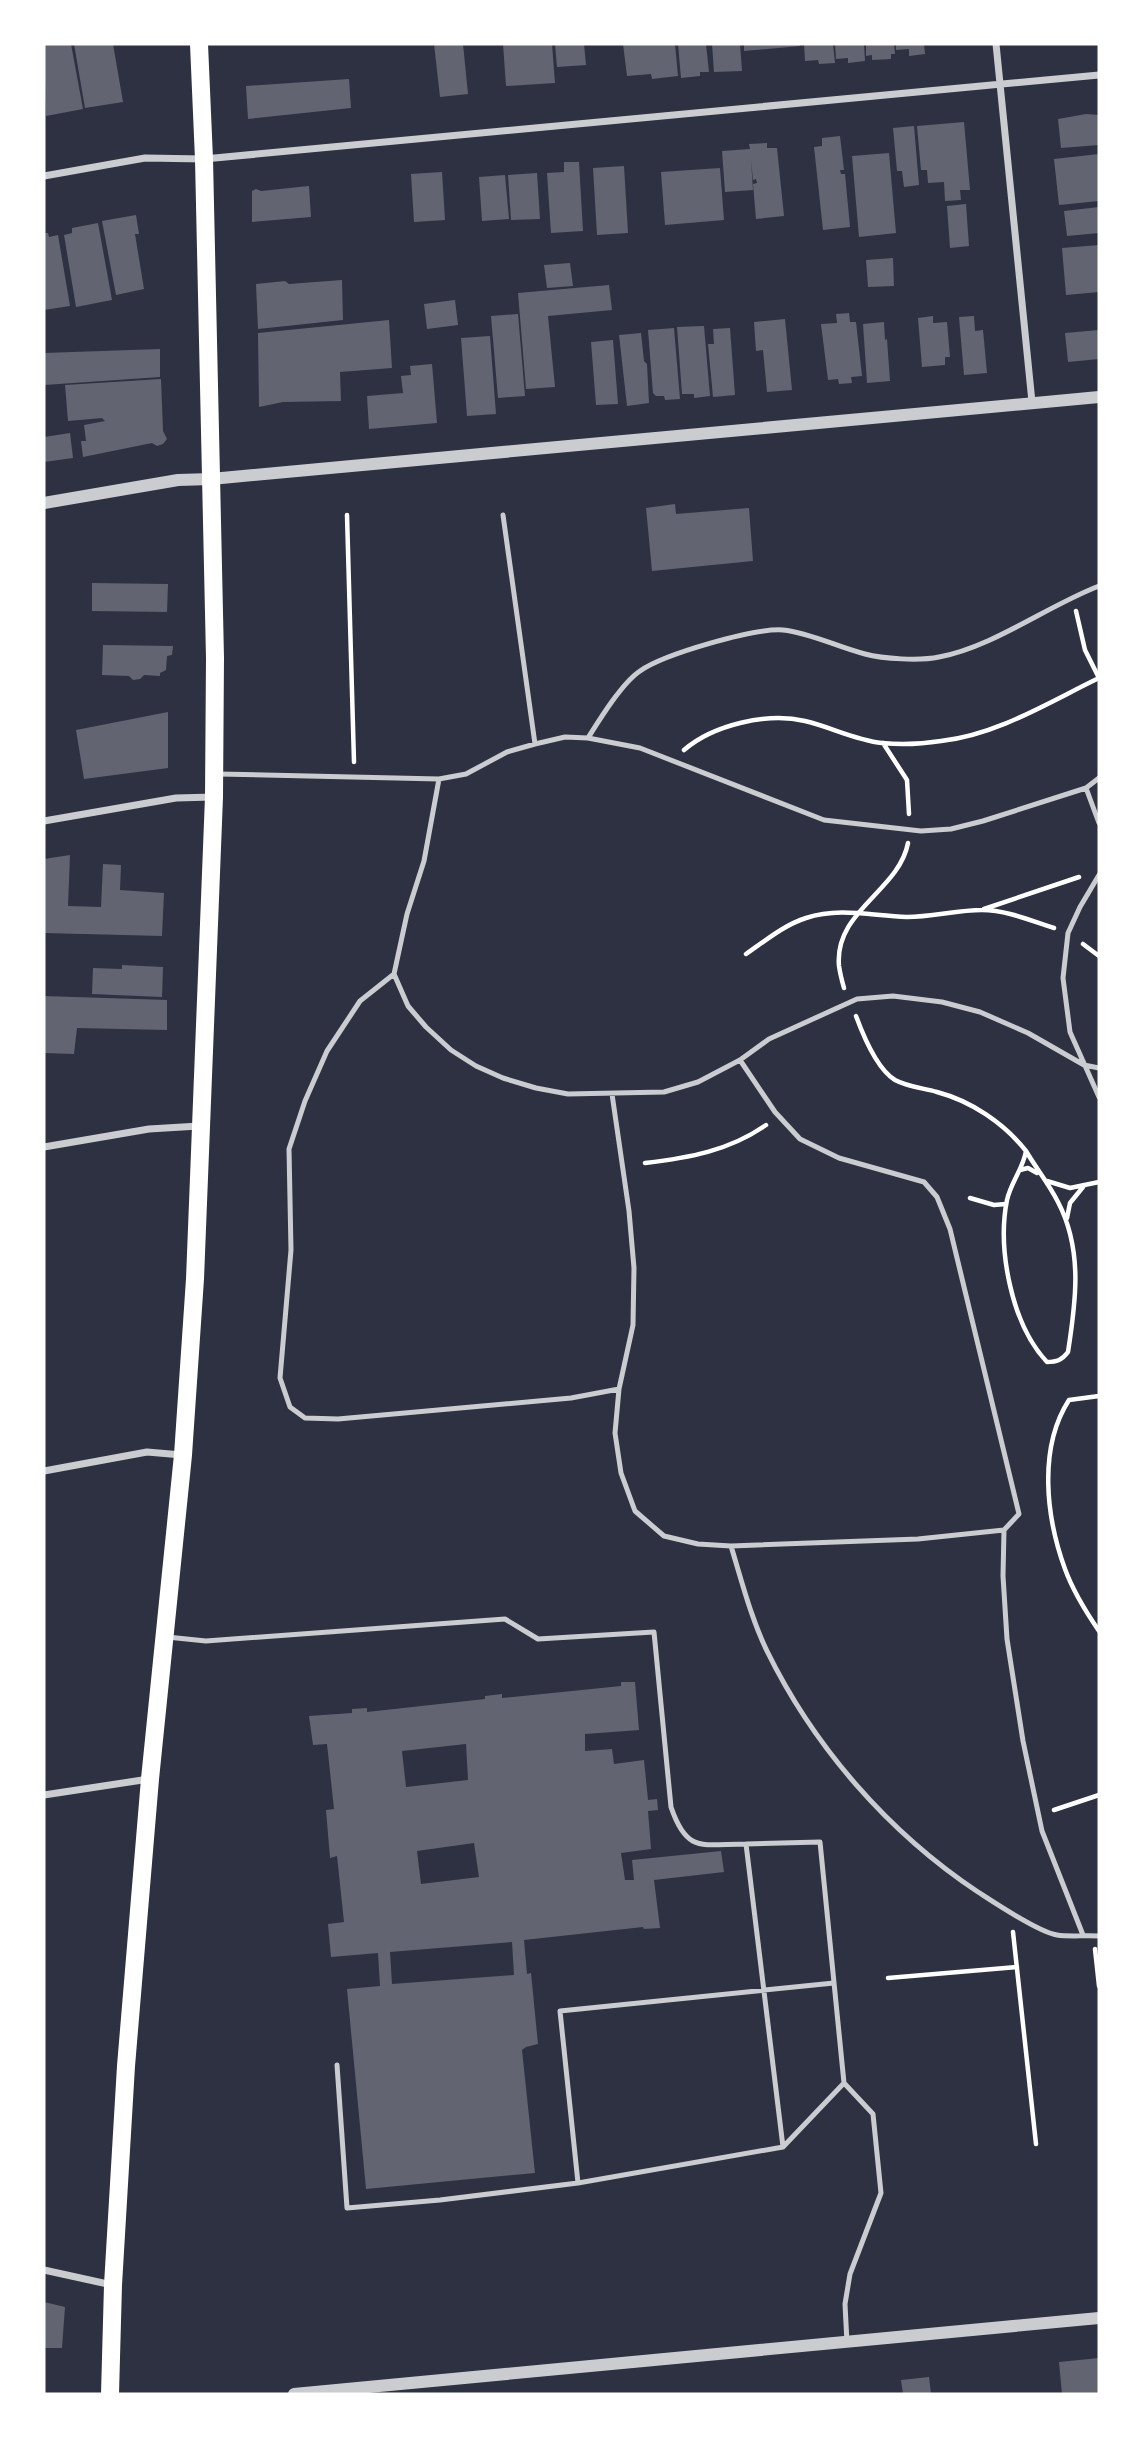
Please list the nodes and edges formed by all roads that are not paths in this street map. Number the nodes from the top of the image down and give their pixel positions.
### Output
1 (199, 44) edge
2 (996, 44) edge
3 (1099, 75) edge
4 (999, 85) junction
5 (204, 159) junction
6 (44, 176) edge
7 (1099, 397) edge
8 (1032, 402) junction
9 (211, 479) junction
10 (44, 503) edge
11 (503, 515) dead end
12 (1099, 586) edge
13 (588, 738) junction
14 (535, 744) junction
15 (214, 774) junction
16 (1099, 778) edge
17 (439, 779) junction
18 (1086, 788) junction
19 (214, 797) junction
20 (44, 821) edge
21 (1099, 823) edge
22 (1099, 875) edge
23 (394, 974) junction
24 (740, 1060) junction
25 (1084, 1065) junction
26 (1099, 1068) edge
27 (612, 1094) junction
28 (1099, 1097) edge
29 (200, 1126) junction
30 (44, 1147) edge
31 (619, 1390) junction
32 (183, 1455) junction
33 (44, 1471) edge
34 (1004, 1531) junction
35 (731, 1546) junction
36 (164, 1637) junction
37 (150, 1779) junction
38 (44, 1796) edge
39 (746, 1844) junction
40 (1083, 1935) junction
41 (1099, 1936) edge
42 (834, 1983) junction
43 (763, 1991) junction
44 (337, 2065) dead end
45 (844, 2083) junction
46 (783, 2147) junction
47 (578, 2183) junction
48 (44, 2270) edge
49 (113, 2285) junction
50 (1099, 2318) edge
51 (847, 2343) junction
52 (110, 2394) edge
53 (294, 2394) edge

1 - 5 main road
2 - 4 street
3 - 4 street
4 - 5 street
4 - 8 street
5 - 6 street
5 - 9 main road
7 - 8 street
8 - 9 street
9 - 10 street
9 - 15 main road
11 - 14 lane
12 - 13 lane
13 - 14 lane
13 - 18 lane
14 - 17 lane
15 - 17 lane
15 - 19 main road
16 - 18 lane
17 - 23 lane
18 - 21 lane
19 - 20 street
19 - 29 main road
22 - 25 lane
23 - 27 lane
23 - 31 lane
24 - 25 lane
24 - 27 lane
24 - 34 lane
25 - 26 lane
25 - 28 lane
27 - 31 lane
29 - 30 street
29 - 32 main road
31 - 35 lane
32 - 33 street
32 - 36 main road
34 - 35 lane
34 - 40 lane
35 - 40 lane
36 - 37 main road
36 - 39 lane
37 - 38 street
37 - 49 main road
39 - 42 lane
39 - 43 lane
40 - 41 lane
42 - 43 lane
42 - 45 lane
43 - 46 lane
43 - 47 lane
44 - 47 lane
45 - 46 lane
45 - 51 lane
46 - 47 lane
48 - 49 street
49 - 52 main road
50 - 51 street
51 - 53 street

